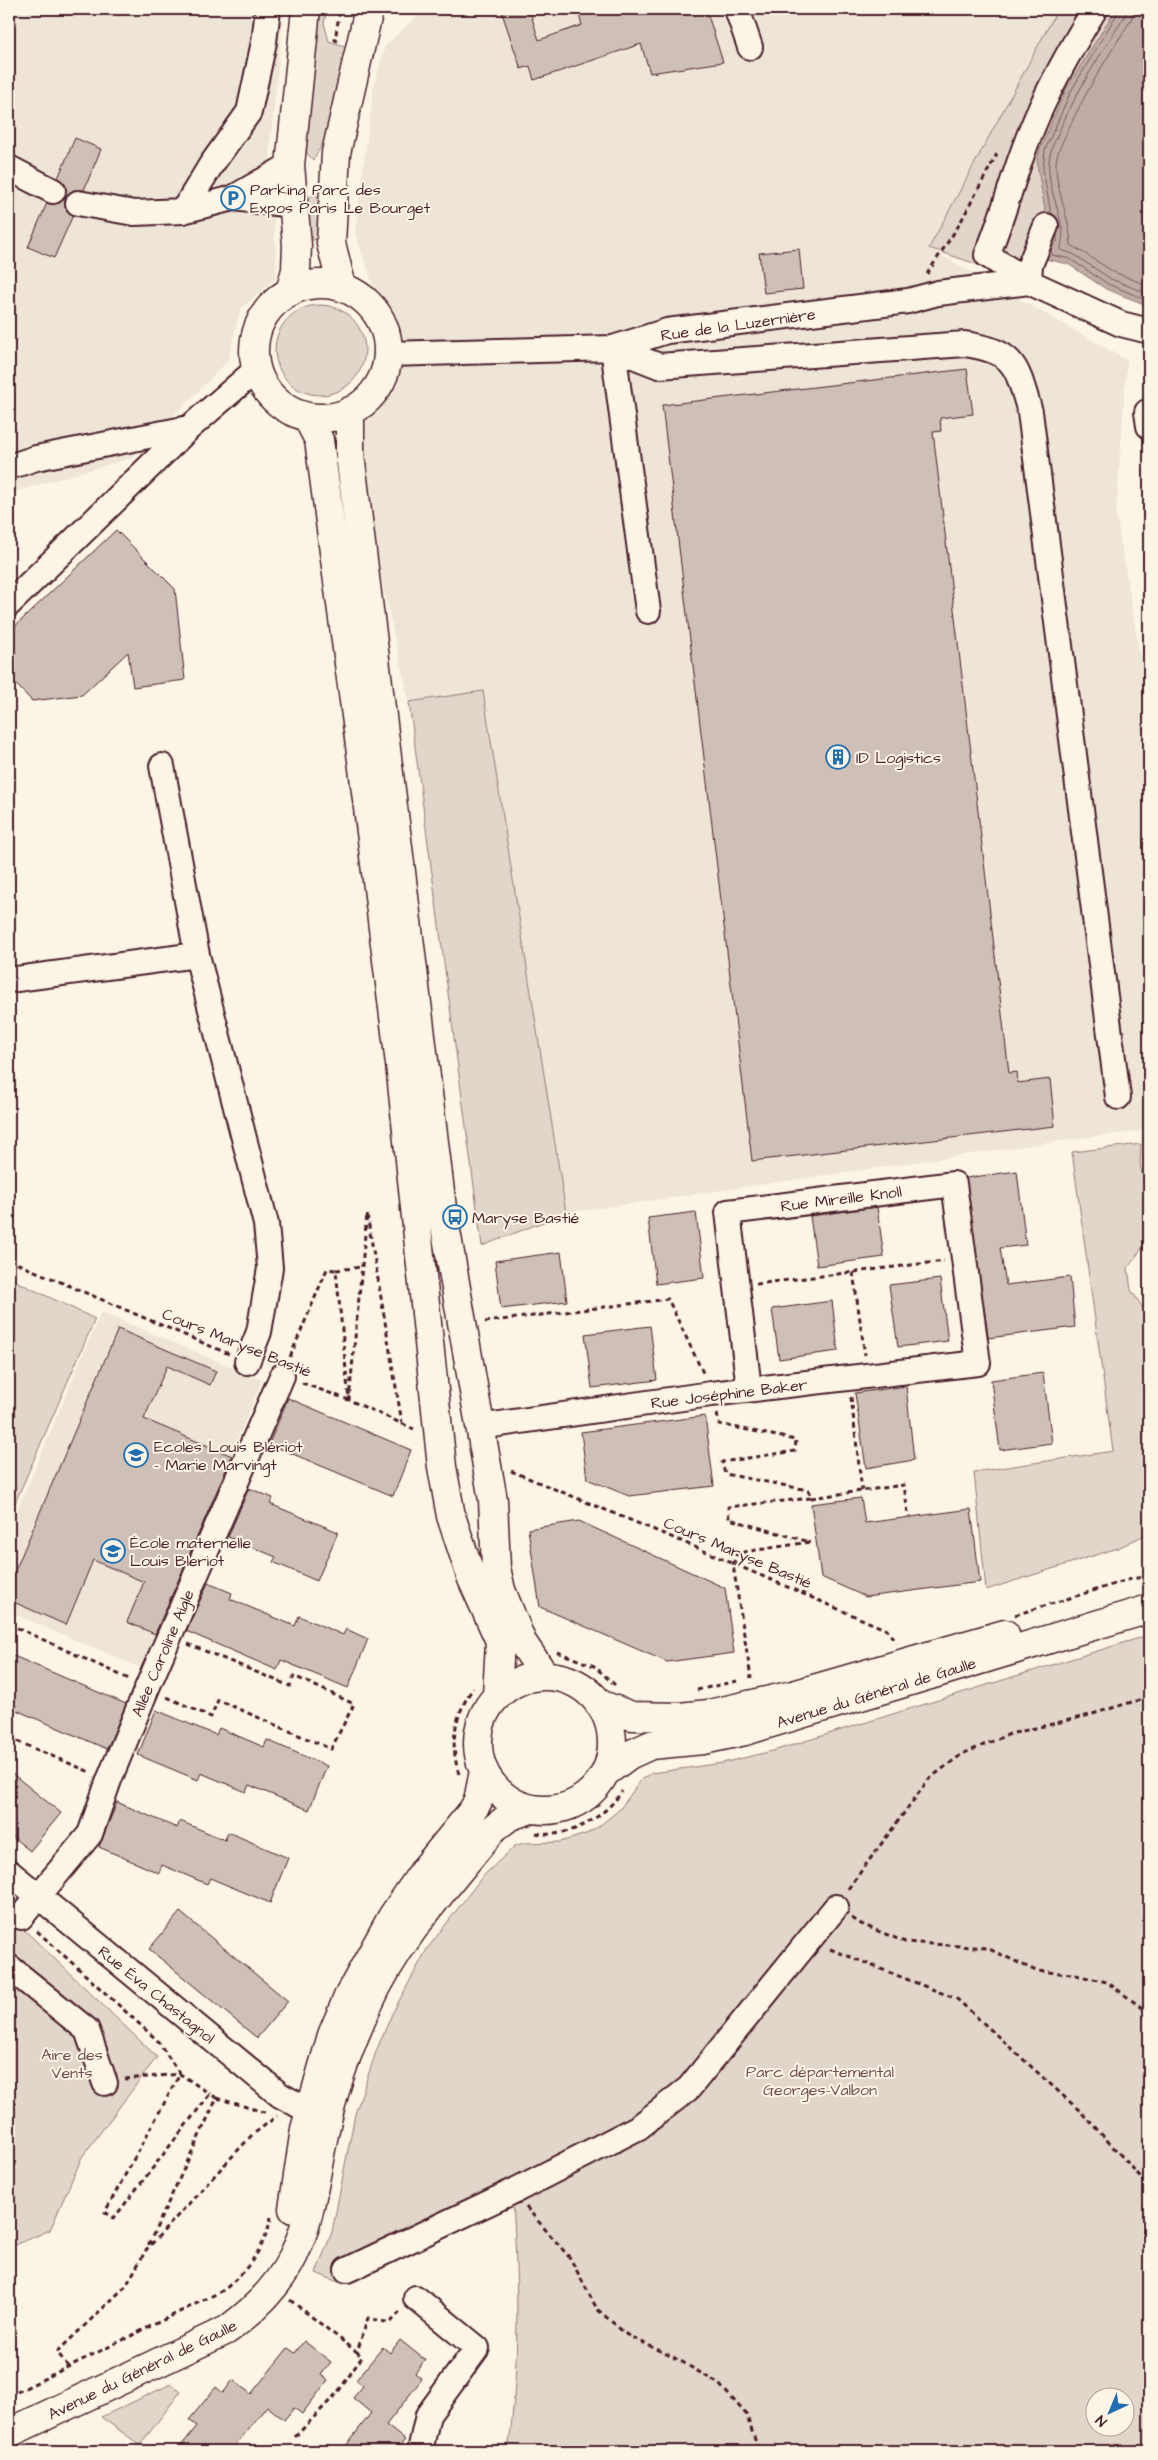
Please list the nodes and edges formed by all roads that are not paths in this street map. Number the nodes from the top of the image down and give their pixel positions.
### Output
1 (268, 9) edge
2 (306, 9) edge
3 (369, 9) edge
4 (737, 9) edge
5 (1095, 9) edge
6 (750, 46) dead end
7 (290, 166) junction
8 (9, 168) edge
9 (53, 191) dead end
10 (233, 198) junction
11 (78, 203) dead end
12 (292, 205) junction
13 (183, 211) junction
14 (1046, 226) dead end
15 (1029, 282) junction
16 (350, 286) junction
17 (282, 293) junction
18 (1149, 331) edge
19 (613, 348) junction
20 (399, 355) junction
21 (253, 371) junction
22 (350, 416) junction
23 (310, 422) junction
24 (189, 428) junction
25 (9, 467) edge
26 (9, 604) edge
27 (648, 611) dead end
28 (162, 766) dead end
29 (197, 955) junction
30 (9, 980) edge
31 (1118, 1097) dead end
32 (247, 1362) road end
33 (978, 1363) joint
34 (282, 1376) road end
35 (749, 1389) junction
36 (480, 1424) junction
37 (1149, 1595) edge
38 (1149, 1609) edge
39 (545, 1676) junction
40 (497, 1696) junction
41 (599, 1704) junction
42 (484, 1771) junction
43 (606, 1772) junction
44 (531, 1809) junction
45 (9, 1872) edge
46 (38, 1896) junction
47 (836, 1907) road end
48 (21, 1917) road end
49 (9, 1967) edge
50 (105, 2083) dead end
51 (294, 2111) junction
52 (347, 2270) dead end
53 (416, 2298) road end
54 (9, 2416) edge
55 (9, 2433) edge
56 (420, 2451) edge

1 - 13 street
2 - 7 main road
3 - 16 main road
4 - 6 street
5 - 15 street
7 - 10 street
7 - 12 main road
8 - 9 street
10 - 12 street
10 - 13 street
11 - 13 street
12 - 17 main road
14 - 15 street
15 - 18 street
15 - 19 street, Rue de la Luzernière
16 - 17 main road
16 - 20 main road
17 - 21 main road
19 - 20 street, Rue de la Luzernière
19 - 27 street
19 - 31 street
20 - 22 main road
21 - 23 main road
21 - 24 street
22 - 23 main road
22 - 36 main road
23 - 40 main road
24 - 25 street
24 - 26 street
28 - 29 street
29 - 30 street
29 - 32 street
33 - 35 street, Rue Joséphine Baker
33 - 35 street, Rue Mireille Knoll
34 - 46 street, Allée Caroline Aigle
35 - 36 street, Rue Joséphine Baker
36 - 39 main road
37 - 41 main road, Avenue du Général de Gaulle
38 - 43 main road, Avenue du Général de Gaulle
39 - 40 main road
39 - 41 main road
40 - 42 main road
41 - 43 main road
42 - 44 main road
42 - 51 main road, Avenue du Général de Gaulle
43 - 44 main road
44 - 55 main road, Avenue du Général de Gaulle
45 - 46 street, Rue Éva Chastagnol
46 - 48 street, Allée Caroline Aigle
46 - 51 street, Rue Éva Chastagnol
47 - 52 street
49 - 50 street
51 - 54 main road, Avenue du Général de Gaulle
53 - 56 street

